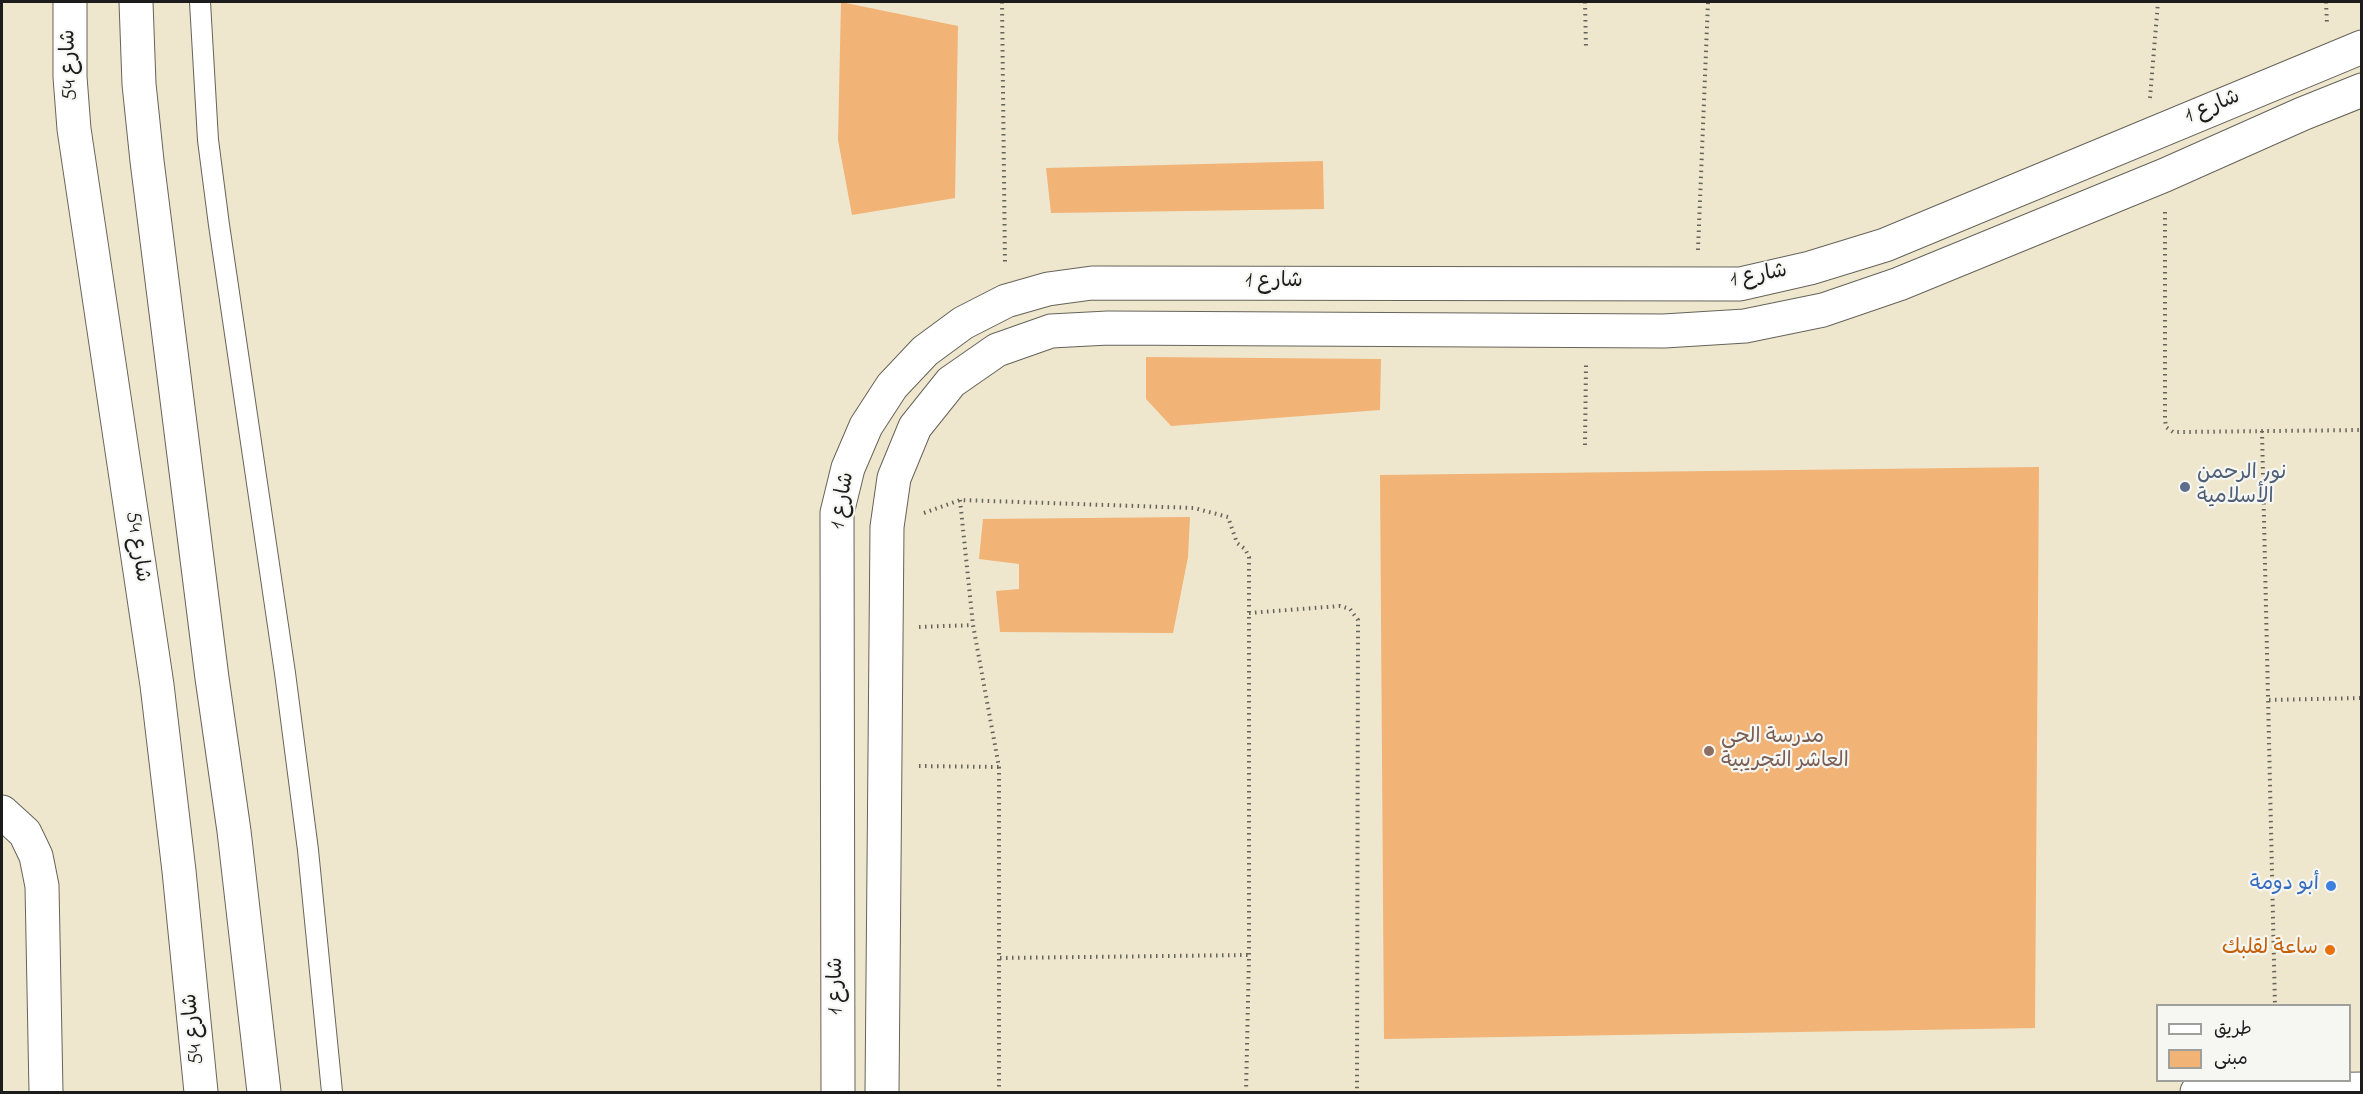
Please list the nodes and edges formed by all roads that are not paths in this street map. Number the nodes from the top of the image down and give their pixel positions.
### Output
1 (70, 2) edge
2 (136, 2) edge
3 (200, 2) edge
4 (2361, 46) edge
5 (2361, 90) edge
6 (2, 812) edge
7 (2361, 1089) edge
8 (46, 1092) edge
9 (201, 1092) edge
10 (264, 1092) edge
11 (332, 1092) edge
12 (838, 1092) edge
13 (882, 1092) edge
14 (2197, 1092) edge

1 - 9 street, شارع 54
2 - 10 street
3 - 11 lane
4 - 12 street, شارع 1
5 - 13 street, شارع 1
6 - 8 street
7 - 14 street

